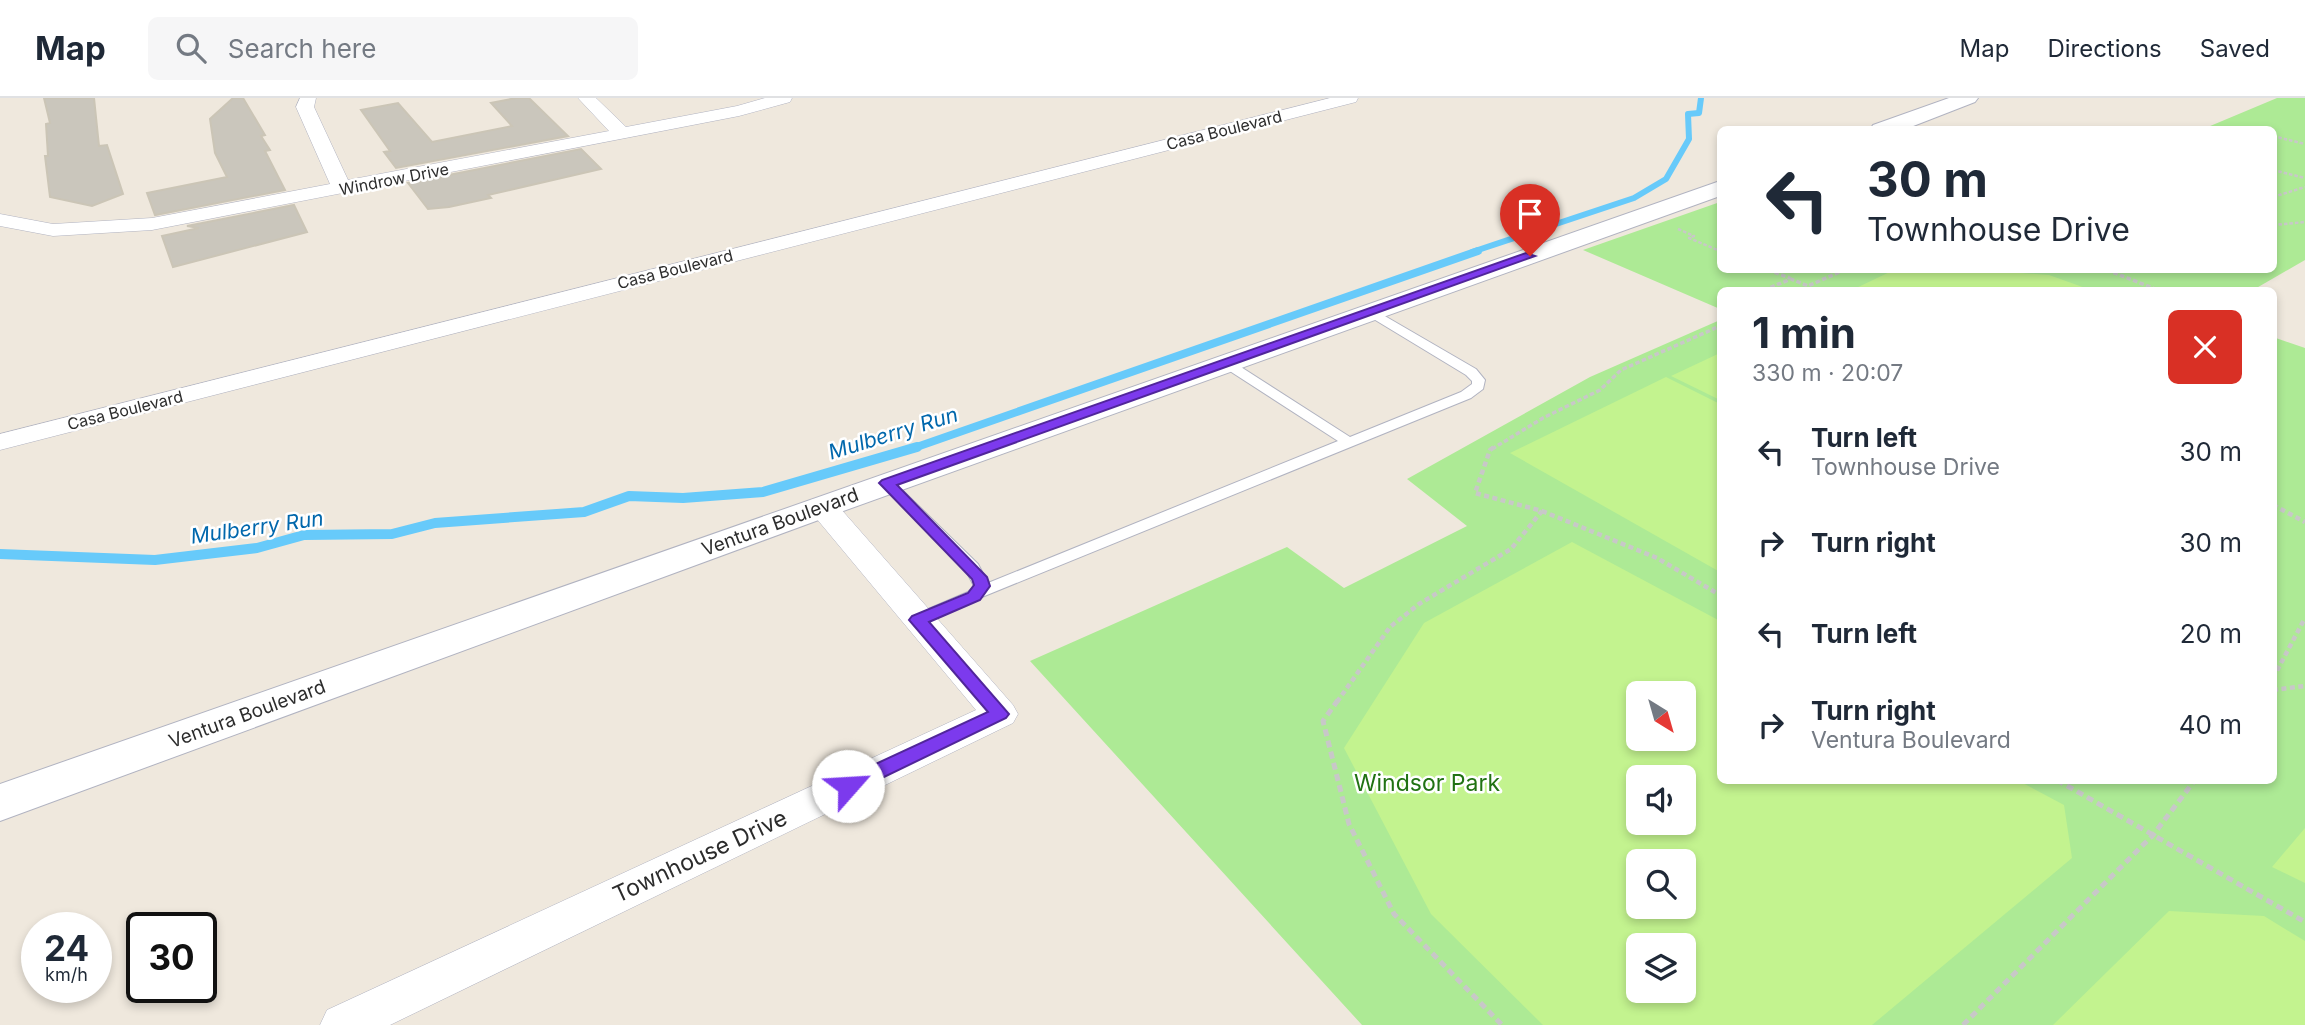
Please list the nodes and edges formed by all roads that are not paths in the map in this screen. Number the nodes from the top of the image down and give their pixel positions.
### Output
1 (308, 98) edge
2 (586, 98) edge
3 (784, 98) edge
4 (1350, 98) edge
5 (1968, 98) edge
6 (1892, 126) edge
7 (622, 134) junction
8 (342, 189) junction
9 (1717, 189) edge
10 (1, 221) edge
11 (1371, 312) junction
12 (1226, 363) junction
13 (0, 442) edge
14 (1349, 442) junction
15 (887, 483) junction
16 (822, 506) junction
17 (980, 592) junction
18 (918, 620) junction
19 (0, 803) edge
20 (343, 1025) edge

1 - 8 street
2 - 7 street
3 - 7 street, Windrow Drive
4 - 13 street, Casa Boulevard
5 - 6 street
7 - 8 street, Windrow Drive
8 - 10 street, Windrow Drive
9 - 11 street, Ventura Boulevard
11 - 12 street, Ventura Boulevard
11 - 14 lane
12 - 14 lane
12 - 15 street, Ventura Boulevard
14 - 17 lane
15 - 16 street, Ventura Boulevard
15 - 17 lane
16 - 18 street, Townhouse Drive
16 - 19 street, Ventura Boulevard
17 - 18 lane
18 - 20 street, Townhouse Drive

